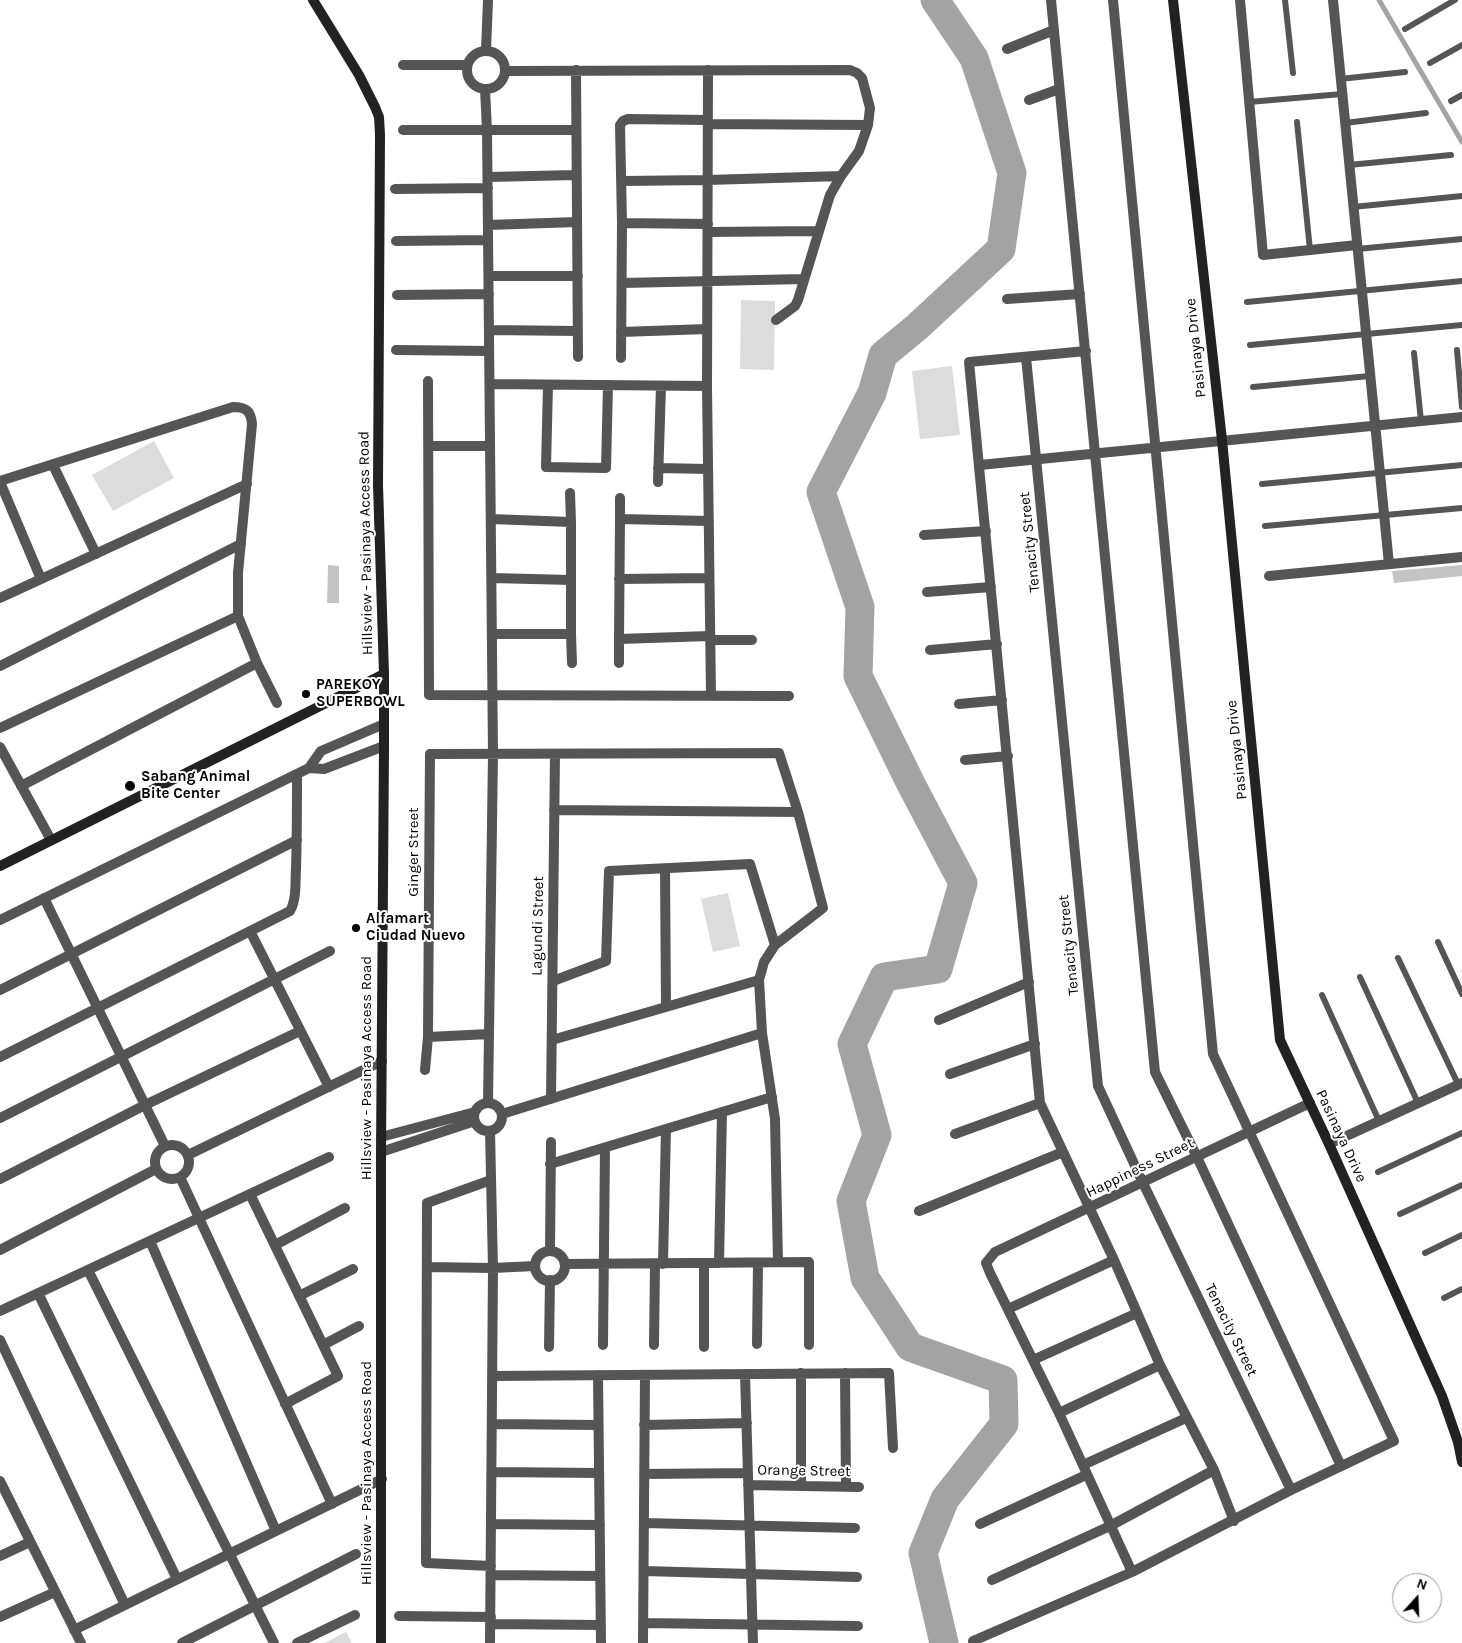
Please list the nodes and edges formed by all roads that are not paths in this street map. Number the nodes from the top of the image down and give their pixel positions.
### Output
1 (313, 0) edge
2 (488, 0) edge
3 (1051, 0) edge
4 (1112, 0) edge
5 (1173, 0) edge
6 (1240, 0) edge
7 (1285, 0) edge
8 (1333, 0) edge
9 (1455, 0) edge
10 (1405, 29) dead end
11 (1054, 30) junction
12 (1462, 45) edge
13 (1007, 49) dead end
14 (486, 50) junction
15 (1430, 63) dead end
16 (403, 65) dead end
17 (467, 65) junction
18 (576, 70) junction
19 (708, 70) junction
20 (506, 71) junction
21 (1405, 72) dead end
22 (1293, 73) dead end
23 (1340, 79) junction
24 (486, 89) junction
25 (1060, 89) junction
26 (1342, 94) junction
27 (1462, 95) edge
28 (1029, 100) dead end
29 (1451, 101) dead end
30 (1249, 102) junction
31 (1426, 114) dead end
32 (708, 122) junction
33 (1297, 122) dead end
34 (1345, 122) junction
35 (868, 125) junction
36 (403, 130) dead end
37 (487, 130) junction
38 (576, 130) junction
39 (1452, 155) dead end
40 (1349, 165) junction
41 (576, 175) junction
42 (841, 176) junction
43 (708, 180) junction
44 (622, 181) junction
45 (488, 183) junction
46 (396, 189) dead end
47 (1462, 196) edge
48 (1353, 207) junction
49 (577, 222) junction
50 (622, 223) junction
51 (488, 225) junction
52 (708, 228) junction
53 (819, 231) junction
54 (1462, 239) edge
55 (488, 240) junction
56 (396, 241) dead end
57 (1357, 247) junction
58 (1310, 250) junction
59 (489, 276) junction
60 (578, 276) junction
61 (804, 279) junction
62 (708, 281) junction
63 (1462, 281) edge
64 (622, 283) junction
65 (1361, 291) junction
66 (489, 294) junction
67 (1080, 294) junction
68 (397, 295) dead end
69 (1007, 299) dead end
70 (1247, 302) dead end
71 (776, 320) dead end
72 (1462, 325) edge
73 (707, 329) junction
74 (489, 330) junction
75 (578, 331) junction
76 (621, 332) junction
77 (1366, 334) junction
78 (1250, 344) dead end
79 (396, 350) dead end
80 (1457, 350) dead end
81 (489, 351) junction
82 (1086, 351) junction
83 (1414, 353) dead end
84 (578, 357) dead end
85 (1026, 357) junction
86 (621, 358) dead end
87 (1370, 376) junction
88 (428, 381) dead end
89 (490, 384) junction
90 (548, 385) junction
91 (608, 385) junction
92 (660, 386) junction
93 (707, 386) junction
94 (1253, 387) dead end
95 (1462, 408) edge
96 (1462, 417) edge
97 (1420, 421) junction
98 (1375, 425) junction
99 (1222, 440) junction
100 (429, 446) junction
101 (490, 446) junction
102 (1154, 447) junction
103 (1096, 453) junction
104 (1037, 459) junction
105 (980, 464) junction
106 (53, 465) junction
107 (1462, 466) edge
108 (658, 468) junction
109 (708, 469) junction
110 (1380, 472) junction
111 (0, 481) edge
112 (658, 482) dead end
113 (246, 484) junction
114 (1262, 484) dead end
115 (570, 493) dead end
116 (620, 498) dead end
117 (1462, 508) edge
118 (1384, 516) junction
119 (491, 519) junction
120 (620, 519) junction
121 (709, 521) junction
122 (570, 522) junction
123 (1265, 526) dead end
124 (986, 531) junction
125 (924, 536) dead end
126 (241, 544) junction
127 (96, 554) junction
128 (1462, 557) edge
129 (1389, 564) junction
130 (1269, 576) dead end
131 (492, 578) junction
132 (709, 578) junction
133 (41, 579) junction
134 (619, 579) junction
135 (571, 580) junction
136 (991, 587) junction
137 (927, 592) dead end
138 (0, 598) edge
139 (238, 616) junction
140 (492, 634) junction
141 (571, 634) junction
142 (711, 638) junction
143 (619, 639) junction
144 (752, 640) dead end
145 (997, 644) junction
146 (930, 650) dead end
147 (257, 663) junction
148 (572, 663) dead end
149 (619, 663) dead end
150 (0, 666) edge
151 (384, 674) junction
152 (492, 695) junction
153 (711, 696) junction
154 (789, 696) dead end
155 (1002, 700) junction
156 (277, 703) dead end
157 (959, 704) dead end
158 (384, 724) junction
159 (0, 728) edge
160 (384, 746) junction
161 (0, 747) edge
162 (493, 754) junction
163 (555, 754) junction
164 (1008, 756) junction
165 (965, 760) dead end
166 (309, 768) junction
167 (297, 774) junction
168 (21, 786) junction
169 (554, 810) junction
170 (798, 812) junction
171 (52, 840) junction
172 (297, 840) junction
173 (0, 866) edge
174 (665, 869) junction
175 (44, 898) junction
176 (0, 920) edge
177 (250, 932) junction
178 (1438, 942) dead end
179 (775, 945) junction
180 (330, 951) dead end
181 (72, 954) junction
182 (1398, 958) dead end
183 (1360, 977) dead end
184 (274, 979) junction
185 (759, 980) junction
186 (552, 981) junction
187 (1029, 982) junction
188 (0, 990) edge
189 (1462, 994) edge
190 (1322, 995) dead end
191 (666, 1007) junction
192 (98, 1008) junction
193 (939, 1020) dead end
194 (300, 1030) junction
195 (762, 1033) junction
196 (490, 1034) junction
197 (428, 1037) junction
198 (552, 1040) junction
199 (1035, 1044) junction
200 (0, 1057) edge
201 (122, 1057) junction
202 (382, 1061) junction
203 (425, 1070) dead end
204 (950, 1074) dead end
205 (1460, 1083) edge
206 (329, 1087) junction
207 (772, 1096) junction
208 (551, 1099) junction
209 (488, 1103) junction
210 (1040, 1103) junction
211 (1310, 1103) junction
212 (1418, 1103) junction
213 (145, 1105) junction
214 (722, 1112) junction
215 (502, 1114) junction
216 (475, 1117) junction
217 (0, 1118) edge
218 (1379, 1121) junction
219 (666, 1129) junction
220 (490, 1130) junction
221 (1249, 1132) junction
222 (1462, 1133) edge
223 (955, 1134) dead end
224 (381, 1137) junction
225 (550, 1142) dead end
226 (1329, 1144) junction
227 (165, 1146) junction
228 (605, 1148) junction
229 (381, 1152) junction
230 (1063, 1152) junction
231 (188, 1155) junction
232 (329, 1156) dead end
233 (1197, 1157) junction
234 (550, 1164) junction
235 (156, 1169) junction
236 (1378, 1172) dead end
237 (180, 1177) junction
238 (0, 1179) edge
239 (491, 1180) junction
240 (1143, 1183) junction
241 (1462, 1185) edge
242 (250, 1194) junction
243 (345, 1208) dead end
244 (1090, 1209) junction
245 (919, 1210) dead end
246 (1400, 1214) dead end
247 (199, 1218) junction
248 (1462, 1235) edge
249 (150, 1241) junction
250 (275, 1245) junction
251 (0, 1250) edge
252 (550, 1251) junction
253 (1425, 1253) dead end
254 (1114, 1260) junction
255 (778, 1262) junction
256 (704, 1263) junction
257 (719, 1263) junction
258 (758, 1263) junction
259 (565, 1264) junction
260 (604, 1264) junction
261 (659, 1264) junction
262 (535, 1266) junction
263 (427, 1267) junction
264 (493, 1268) junction
265 (353, 1269) dead end
266 (88, 1270) junction
267 (550, 1280) junction
268 (1462, 1289) edge
269 (38, 1294) junction
270 (299, 1296) junction
271 (1444, 1298) dead end
272 (1008, 1309) junction
273 (0, 1311) edge
274 (1137, 1313) junction
275 (359, 1326) dead end
276 (0, 1340) edge
277 (757, 1344) dead end
278 (323, 1345) junction
279 (603, 1345) dead end
280 (654, 1345) dead end
281 (808, 1345) dead end
282 (549, 1347) dead end
283 (704, 1347) dead end
284 (1033, 1360) junction
285 (1160, 1365) junction
286 (801, 1373) junction
287 (845, 1373) junction
288 (745, 1374) junction
289 (598, 1375) junction
290 (645, 1375) junction
291 (492, 1376) junction
292 (285, 1404) junction
293 (1059, 1413) junction
294 (1186, 1418) junction
295 (492, 1424) junction
296 (747, 1424) junction
297 (598, 1425) junction
298 (644, 1425) junction
299 (893, 1448) dead end
300 (1462, 1462) edge
301 (1341, 1466) junction
302 (1085, 1470) junction
303 (1214, 1470) junction
304 (492, 1472) junction
305 (599, 1473) junction
306 (748, 1473) junction
307 (644, 1474) junction
308 (382, 1479) junction
309 (0, 1481) edge
310 (748, 1485) junction
311 (802, 1486) junction
312 (846, 1486) junction
313 (859, 1487) dead end
314 (1291, 1490) junction
315 (3, 1495) edge
316 (332, 1504) junction
317 (1234, 1521) junction
318 (644, 1523) junction
319 (491, 1524) junction
320 (980, 1524) dead end
321 (600, 1525) junction
322 (749, 1526) junction
323 (1110, 1526) junction
324 (855, 1528) dead end
325 (276, 1531) junction
326 (30, 1542) junction
327 (229, 1554) junction
328 (356, 1554) dead end
329 (0, 1556) edge
330 (491, 1570) junction
331 (644, 1571) junction
332 (1132, 1572) junction
333 (751, 1574) junction
334 (600, 1576) junction
335 (857, 1577) dead end
336 (177, 1579) junction
337 (992, 1580) dead end
338 (55, 1592) junction
339 (125, 1605) junction
340 (255, 1605) junction
341 (355, 1615) dead end
342 (399, 1616) dead end
343 (0, 1617) edge
344 (491, 1621) junction
345 (644, 1623) junction
346 (752, 1624) junction
347 (601, 1625) junction
348 (858, 1626) dead end
349 (74, 1630) junction
350 (314, 1639) edge
351 (973, 1641) dead end
352 (79, 1642) edge
353 (182, 1643) edge
354 (274, 1643) edge
355 (297, 1643) edge
356 (382, 1643) edge
357 (490, 1643) edge
358 (601, 1643) edge
359 (643, 1643) edge
360 (753, 1643) edge

1 - 151 street, Hillsview - Pasinaya Access Road
2 - 14 street
3 - 11 street
4 - 102 street
5 - 99 street, Pasinaya Drive
6 - 30 street
7 - 22 lane
8 - 23 street
9 - 10 lane
11 - 13 street
11 - 25 street
12 - 15 lane
14 - 17 street
14 - 20 street
16 - 17 street
17 - 24 street
18 - 19 street
18 - 20 street
18 - 38 street
19 - 32 street
19 - 35 street
20 - 24 street
21 - 23 lane
23 - 26 street
24 - 37 street
25 - 28 street
25 - 67 street
26 - 30 lane
26 - 34 street
27 - 29 lane
30 - 58 street
31 - 34 lane
32 - 35 street
32 - 43 street
32 - 44 street
33 - 58 lane
34 - 40 street
35 - 42 street
36 - 37 street
37 - 38 street
37 - 45 street
38 - 41 street
39 - 40 lane
40 - 48 street
41 - 45 street
41 - 49 street
42 - 43 street
42 - 53 street
43 - 44 street
43 - 52 street
44 - 50 street
45 - 46 street
45 - 51 street
47 - 48 lane
48 - 57 street
49 - 51 street
49 - 60 street
50 - 52 street
50 - 64 street
51 - 55 street
52 - 53 street
52 - 62 street
53 - 61 street
54 - 57 lane
55 - 56 street
55 - 59 street
57 - 58 street
57 - 65 street
59 - 60 street
59 - 66 street
60 - 75 street
61 - 62 street
61 - 71 street
62 - 64 street
62 - 73 street
63 - 65 lane
64 - 76 street
65 - 70 lane
65 - 77 street
66 - 68 street
66 - 74 street
67 - 69 street
67 - 82 street
72 - 77 lane
73 - 76 street
73 - 93 street
74 - 75 street
74 - 81 street
75 - 84 street
76 - 86 street
77 - 78 lane
77 - 87 street
79 - 81 street
80 - 95 lane
81 - 89 street
82 - 85 street
82 - 103 street
83 - 97 lane
85 - 104 street, Tenacity Street
85 - 105 street
87 - 94 lane
87 - 98 street
88 - 100 street
89 - 90 street
89 - 101 street
90 - 91 street
90 - 91 street
91 - 92 street
92 - 93 street
92 - 108 street
93 - 109 street
96 - 97 street
97 - 98 street
98 - 99 street
98 - 110 street
99 - 102 street
99 - 211 street, Pasinaya Drive
100 - 101 street
100 - 152 street
101 - 119 street
102 - 103 street
102 - 221 street
103 - 104 street
103 - 233 street
104 - 105 street
104 - 240 street, Tenacity Street
105 - 124 street
106 - 111 street
106 - 113 street
106 - 127 street
107 - 110 lane
108 - 109 street
108 - 112 street
109 - 121 street
110 - 114 lane
110 - 118 street
111 - 133 street
113 - 126 street
113 - 127 street
115 - 122 street
116 - 120 street
117 - 118 lane
118 - 123 lane
118 - 129 street
119 - 122 street
119 - 131 street
120 - 121 street
120 - 134 street
121 - 132 street
122 - 135 street
124 - 125 street
124 - 136 street
126 - 139 street
126 - 150 street
127 - 133 street
128 - 129 street
129 - 130 street
131 - 135 street
131 - 140 street
132 - 134 street
132 - 142 street
133 - 138 street
134 - 143 street
135 - 141 street
136 - 137 street
136 - 145 street
139 - 147 street
139 - 159 street
140 - 141 street
140 - 152 street
141 - 148 street
142 - 143 street
142 - 144 street
142 - 153 street
143 - 149 street
145 - 146 street
145 - 155 street
147 - 156 street
147 - 168 street
151 - 158 street, Hillsview - Pasinaya Access Road
151 - 171 street
152 - 153 street
152 - 162 street
153 - 154 street
155 - 157 street
155 - 164 street
158 - 160 street, Hillsview - Pasinaya Access Road
158 - 166 street
160 - 166 street
160 - 202 street, Hillsview - Pasinaya Access Road
161 - 168 street
162 - 163 street
162 - 196 street
162 - 197 street, Ginger Street
163 - 169 street, Lagundi Street
163 - 170 street
164 - 165 street
164 - 187 street
166 - 167 street
167 - 172 street
167 - 175 street
168 - 171 street
169 - 170 street
169 - 186 street, Lagundi Street
170 - 179 street
171 - 173 street
172 - 177 street
172 - 181 street
174 - 179 street
174 - 186 street
174 - 191 street
175 - 176 street
175 - 181 street
177 - 184 street
177 - 192 street
178 - 189 lane
179 - 185 street
180 - 184 street
181 - 188 street
181 - 192 street
182 - 205 lane
183 - 212 lane
184 - 194 street
184 - 201 street
185 - 191 street
185 - 195 street
186 - 198 street, Lagundi Street
187 - 193 street
187 - 199 street
190 - 218 lane
191 - 198 street
192 - 200 street
192 - 201 street
194 - 206 street
194 - 213 street
195 - 207 street
195 - 208 street
196 - 197 street
196 - 209 street
197 - 203 street, Ginger Street
198 - 208 street, Lagundi Street
199 - 204 street
199 - 210 street
201 - 213 street
201 - 217 street
202 - 206 street
202 - 224 street, Hillsview - Pasinaya Access Road
205 - 212 street
206 - 231 street
207 - 214 street
207 - 255 street
208 - 215 street
209 - 215 street
209 - 216 street
210 - 223 street
210 - 230 street
211 - 221 street, Happiness Street
211 - 226 street, Pasinaya Drive
212 - 218 street
213 - 227 street
213 - 238 street
214 - 219 street
214 - 257 street
215 - 220 street
216 - 220 street
216 - 224 street
216 - 229 street
218 - 226 street
219 - 228 street
219 - 261 street
220 - 239 street
221 - 233 street, Happiness Street
221 - 301 street
222 - 236 lane
224 - 229 street, Hillsview - Pasinaya Access Road
225 - 234 street
226 - 300 street, Pasinaya Drive
227 - 231 street
227 - 235 street
228 - 234 street
228 - 260 street
229 - 308 street, Hillsview - Pasinaya Access Road
230 - 244 street
230 - 245 street
231 - 237 street
232 - 242 street
233 - 240 street, Happiness Street
233 - 301 street
234 - 252 street
235 - 237 street
235 - 251 street
237 - 247 street
239 - 263 street
239 - 264 street
240 - 244 street, Happiness Street
240 - 314 street, Tenacity Street
241 - 246 lane
242 - 247 street
242 - 250 street
243 - 250 street
244 - 254 street
244 - 272 street, Happiness Street
247 - 249 street
247 - 292 street
248 - 253 lane
249 - 266 street
249 - 325 street
250 - 270 street
252 - 259 street
252 - 262 street
254 - 272 street
254 - 274 street
255 - 258 street
255 - 281 street
256 - 257 street
256 - 261 street
256 - 283 street
257 - 258 street
258 - 277 street
259 - 260 street
259 - 267 street
260 - 261 street
260 - 279 street
261 - 280 street
262 - 264 street
262 - 267 street
263 - 264 street
263 - 330 street
264 - 291 street
265 - 270 street
266 - 269 street
266 - 327 street
267 - 282 street
268 - 271 lane
269 - 273 street
269 - 336 street
270 - 278 street
272 - 284 street
274 - 284 street
274 - 285 street
275 - 278 street
276 - 339 street
278 - 292 street
284 - 293 street
285 - 293 street
285 - 294 street
286 - 287 street
286 - 288 street
286 - 311 street
287 - 299 street
287 - 312 street
288 - 290 street
288 - 296 street
289 - 290 street
289 - 291 street
289 - 297 street
290 - 298 street
291 - 295 street
292 - 316 street
293 - 302 street
294 - 302 street
294 - 303 street
295 - 297 street
295 - 304 street
296 - 298 street
296 - 306 street
297 - 305 street
298 - 307 street
301 - 314 street
302 - 320 street
302 - 323 street
303 - 317 street
303 - 323 street
304 - 305 street
304 - 319 street
305 - 321 street
306 - 307 street
306 - 310 street
307 - 318 street
308 - 316 street
308 - 356 street, Hillsview - Pasinaya Access Road
309 - 315 street
310 - 311 street, Orange Street
310 - 322 street
311 - 312 street, Orange Street
312 - 313 street, Orange Street
314 - 317 street
315 - 326 street
316 - 325 street
317 - 332 street
318 - 322 street
318 - 331 street
319 - 321 street
319 - 330 street
321 - 334 street
322 - 324 street
322 - 333 street
323 - 332 street
323 - 337 street
325 - 327 street
326 - 329 street
326 - 338 street
327 - 336 street
327 - 340 street
328 - 340 street
330 - 334 street
330 - 344 street
331 - 333 street
331 - 345 street
332 - 351 street
333 - 335 street
333 - 346 street
334 - 347 street
336 - 339 street
338 - 343 street
338 - 349 street
339 - 349 street
340 - 353 street
340 - 354 street
341 - 350 street
342 - 344 street
344 - 347 street
344 - 357 street
345 - 346 street
345 - 359 street
346 - 348 street
346 - 360 street
347 - 358 street
349 - 352 street
350 - 355 street

